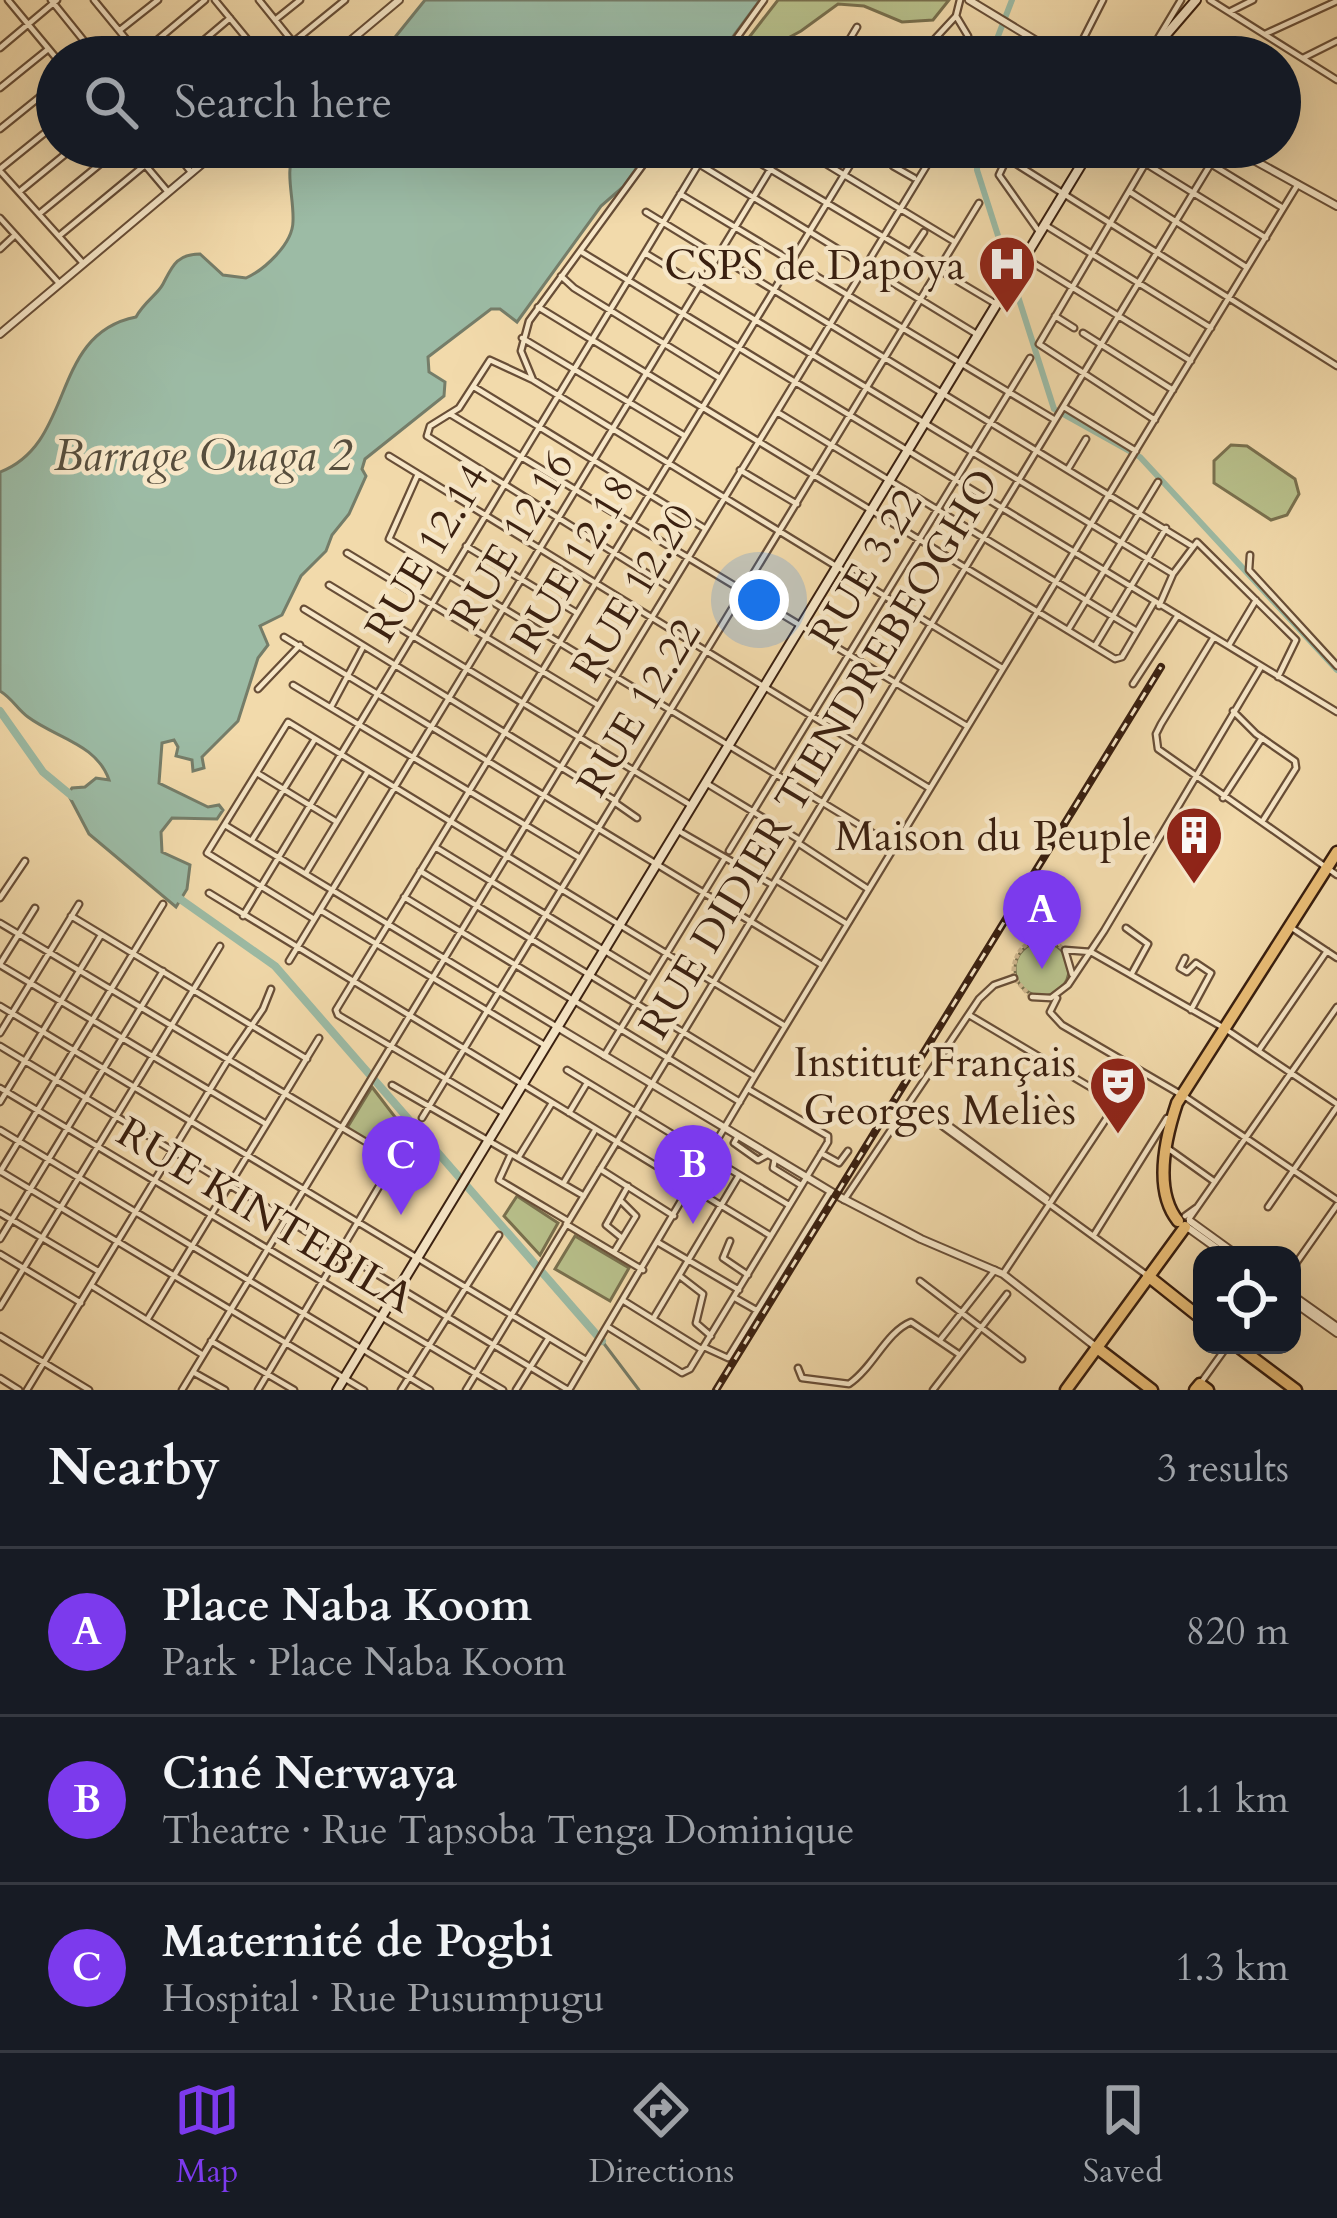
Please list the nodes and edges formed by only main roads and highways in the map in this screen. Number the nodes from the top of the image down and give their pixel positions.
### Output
1 (1196, 0) edge
2 (1162, 36) edge
3 (1079, 168) edge
4 (1337, 852) edge
5 (1332, 872) edge
6 (1185, 1219) junction
7 (1156, 1264) junction
8 (1148, 1276) junction
9 (1193, 1312) edge
10 (1100, 1345) junction
11 (1245, 1354) edge
12 (337, 1390) edge
13 (1069, 1390) edge
14 (1152, 1390) edge
15 (1296, 1390) edge

1 - 2 main road
3 - 12 main road
4 - 5 highway
5 - 6 highway
6 - 7 highway
6 - 7 highway
7 - 8 highway
8 - 9 highway
8 - 10 highway
10 - 13 highway
10 - 14 highway
11 - 15 highway

